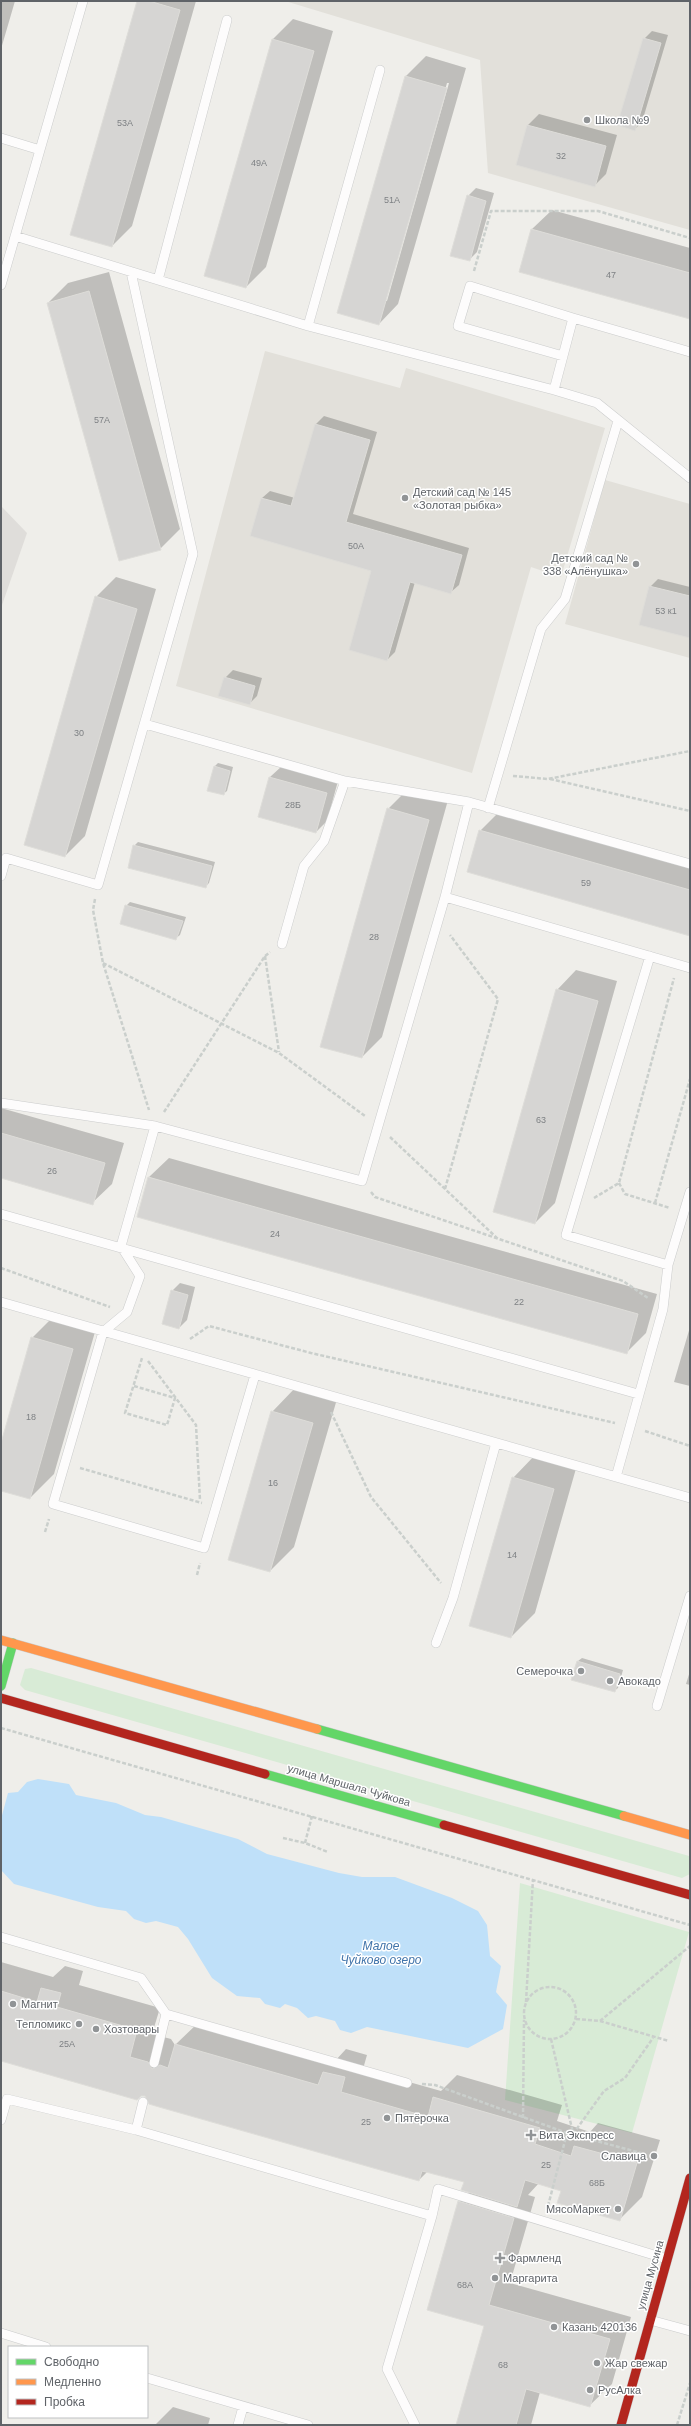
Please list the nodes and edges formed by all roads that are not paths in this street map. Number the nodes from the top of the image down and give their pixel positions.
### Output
1 (83, 1) edge
2 (227, 20) dead end
3 (380, 70) dead end
4 (1, 138) edge
5 (40, 150) junction
6 (15, 236) junction
7 (131, 272) junction
8 (158, 280) junction
9 (1, 285) edge
10 (573, 318) junction
11 (308, 326) junction
12 (690, 352) edge
13 (563, 356) junction
14 (554, 390) junction
15 (618, 421) junction
16 (690, 478) edge
17 (145, 724) junction
18 (345, 781) junction
19 (469, 802) junction
20 (488, 808) junction
21 (690, 864) edge
22 (1, 876) edge
23 (445, 897) junction
24 (282, 944) road end
25 (650, 956) junction
26 (690, 968) edge
27 (1, 1103) edge
28 (154, 1126) junction
29 (690, 1192) edge
30 (1, 1214) edge
31 (121, 1246) junction
32 (668, 1265) junction
33 (1, 1302) edge
34 (103, 1332) junction
35 (255, 1375) junction
36 (638, 1394) junction
37 (496, 1443) junction
38 (616, 1477) junction
39 (690, 1498) edge
40 (690, 1596) edge
41 (1, 1640) edge
42 (13, 1643) junction
43 (436, 1643) dead end
44 (1, 1686) edge
45 (1, 1698) edge
46 (657, 1706) dead end
47 (690, 1835) edge
48 (688, 1893) edge
49 (1, 1937) edge
50 (166, 2014) junction
51 (154, 2064) dead end
52 (407, 2083) road end
53 (143, 2102) dead end
54 (1, 2120) edge
55 (136, 2130) junction
56 (690, 2178) edge
57 (432, 2216) junction
58 (667, 2259) junction
59 (650, 2320) junction
60 (690, 2331) edge
61 (1, 2333) edge
62 (43, 2346) edge
63 (148, 2378) edge
64 (243, 2407) junction
65 (238, 2425) edge
66 (308, 2425) edge
67 (415, 2425) edge
68 (621, 2425) edge

1 - 5 lane
2 - 8 lane
3 - 11 lane
4 - 5 lane
5 - 6 lane
6 - 7 lane
6 - 9 lane
7 - 8 lane
7 - 17 lane
8 - 11 lane
10 - 12 lane
10 - 13 lane
10 - 13 lane
11 - 14 lane
13 - 14 lane
14 - 15 lane
15 - 16 lane
15 - 20 lane
17 - 18 lane
17 - 22 lane
18 - 19 lane
18 - 24 lane
19 - 20 lane
19 - 23 lane
20 - 21 lane
23 - 25 lane
23 - 28 lane
25 - 26 lane
25 - 32 lane
27 - 28 lane
28 - 31 lane
29 - 32 lane
30 - 31 lane
31 - 34 lane
31 - 36 lane
32 - 36 lane
33 - 34 lane
34 - 35 lane
34 - 35 lane
35 - 37 lane
36 - 38 lane
37 - 38 lane
37 - 43 lane
38 - 39 lane
40 - 46 lane
41 - 42 main road
42 - 44 main road
42 - 47 main road
45 - 48 main road, улица Маршала Чуйкова
49 - 50 lane
50 - 51 lane
50 - 52 lane
53 - 55 lane
54 - 55 lane
55 - 57 lane
56 - 58 main road, улица Мусина
57 - 58 lane
57 - 67 lane
58 - 59 main road, улица Мусина
59 - 60 lane
59 - 68 main road, улица Мусина
61 - 62 lane
63 - 64 lane
64 - 65 lane
64 - 66 lane

